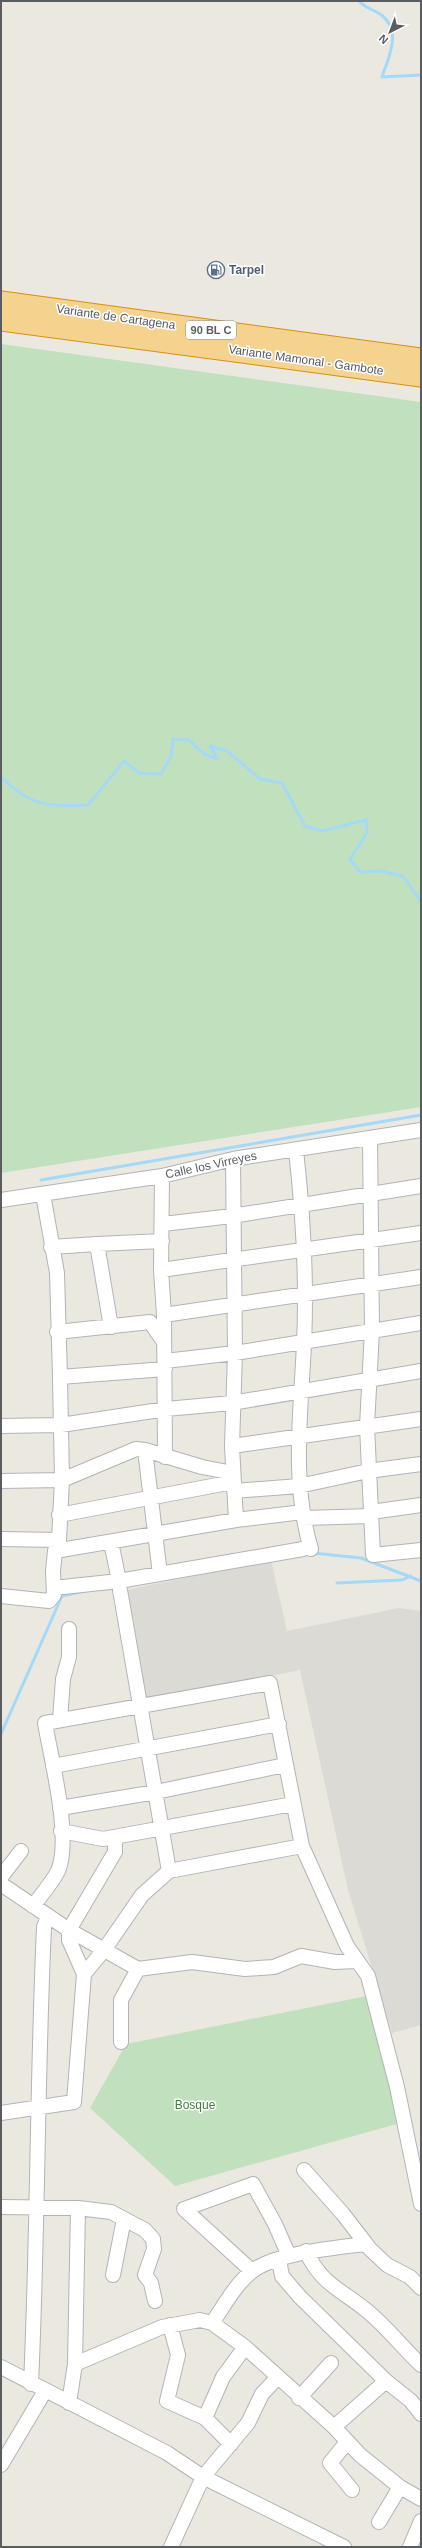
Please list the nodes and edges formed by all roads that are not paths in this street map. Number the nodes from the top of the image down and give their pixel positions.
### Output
1 (1, 302) edge
2 (1, 320) edge
3 (421, 359) edge
4 (421, 376) edge
5 (421, 1130) edge
6 (370, 1138) junction
7 (296, 1150) junction
8 (233, 1159) junction
9 (162, 1176) junction
10 (421, 1186) edge
11 (43, 1194) junction
12 (371, 1194) junction
13 (1, 1200) edge
14 (302, 1205) junction
15 (232, 1216) junction
16 (162, 1224) junction
17 (421, 1233) edge
18 (162, 1241) junction
19 (371, 1241) junction
20 (97, 1244) junction
21 (51, 1247) junction
22 (303, 1249) junction
23 (234, 1261) junction
24 (161, 1270) junction
25 (421, 1277) edge
26 (371, 1285) junction
27 (304, 1296) junction
28 (235, 1306) junction
29 (164, 1317) junction
30 (150, 1322) junction
31 (421, 1323) edge
32 (111, 1327) junction
33 (372, 1330) junction
34 (57, 1332) junction
35 (164, 1342) junction
36 (304, 1342) junction
37 (235, 1353) junction
38 (165, 1365) junction
39 (421, 1371) edge
40 (60, 1377) junction
41 (368, 1379) junction
42 (301, 1390) junction
43 (232, 1403) junction
44 (166, 1409) junction
45 (421, 1419) edge
46 (61, 1425) junction
47 (1, 1426) edge
48 (367, 1426) junction
49 (300, 1437) junction
50 (232, 1446) junction
51 (145, 1450) junction
52 (165, 1457) junction
53 (421, 1464) edge
54 (368, 1471) junction
55 (62, 1480) junction
56 (1, 1481) edge
57 (233, 1482) junction
58 (299, 1486) junction
59 (150, 1496) junction
60 (421, 1506) edge
61 (59, 1514) junction
62 (371, 1514) junction
63 (303, 1515) junction
64 (236, 1520) junction
65 (154, 1533) junction
66 (1, 1540) edge
67 (111, 1542) junction
68 (57, 1546) junction
69 (421, 1550) edge
70 (160, 1574) junction
71 (119, 1585) junction
72 (54, 1588) junction
73 (1, 1596) edge
74 (69, 1629) dead end
75 (141, 1704) junction
76 (60, 1720) junction
77 (279, 1724) junction
78 (148, 1750) junction
79 (285, 1765) junction
80 (53, 1766) junction
81 (156, 1792) junction
82 (293, 1804) junction
83 (60, 1808) junction
84 (162, 1828) junction
85 (61, 1831) junction
86 (115, 1838) junction
87 (302, 1846) junction
88 (21, 1851) dead end
89 (169, 1870) junction
90 (1, 1877) edge
91 (1, 1884) edge
92 (33, 1906) junction
93 (48, 1916) junction
94 (69, 1930) junction
95 (104, 1950) junction
96 (356, 1961) junction
97 (138, 1969) junction
98 (84, 1974) junction
99 (121, 2042) dead end
100 (37, 2107) junction
101 (1, 2113) edge
102 (304, 2170) dead end
103 (421, 2204) edge
104 (1, 2207) edge
105 (37, 2208) junction
106 (78, 2208) junction
107 (124, 2219) junction
108 (365, 2244) junction
109 (306, 2252) junction
110 (284, 2258) junction
111 (252, 2271) junction
112 (113, 2275) dead end
113 (421, 2288) edge
114 (155, 2301) dead end
115 (212, 2324) junction
116 (170, 2325) junction
117 (245, 2347) junction
118 (331, 2363) dead end
119 (75, 2364) junction
120 (421, 2365) edge
121 (1, 2367) edge
122 (277, 2378) junction
123 (386, 2381) junction
124 (31, 2384) junction
125 (45, 2391) junction
126 (300, 2398) junction
127 (70, 2403) junction
128 (421, 2414) edge
129 (205, 2418) junction
130 (334, 2427) junction
131 (347, 2442) junction
132 (231, 2444) junction
133 (1, 2465) edge
134 (203, 2476) junction
135 (400, 2487) junction
136 (352, 2490) dead end
137 (421, 2499) edge
138 (421, 2521) edge
139 (380, 2522) dead end
140 (170, 2547) edge
141 (344, 2547) edge
142 (410, 2547) edge

1 - 3 highway, Variante de Cartagena / 90 BL C
2 - 4 highway, Variante Mamonal - Gambote
5 - 6 street, Calle los Virreyes
6 - 7 street, Calle los Virreyes
6 - 12 street
7 - 8 street, Calle los Virreyes
7 - 14 street
8 - 9 street, Calle los Virreyes
8 - 15 street
9 - 11 street, Calle los Virreyes
9 - 16 street
10 - 12 street
11 - 13 street, Calle los Virreyes
11 - 21 street
12 - 14 street
12 - 19 street
14 - 15 street
14 - 22 street
15 - 16 street
15 - 23 street
16 - 18 street
17 - 19 street
18 - 20 street
18 - 24 street
19 - 22 street
19 - 26 street
20 - 21 street
20 - 32 street
21 - 34 street
22 - 23 street
22 - 27 street
23 - 24 street
23 - 28 street
24 - 29 street
25 - 26 street
26 - 27 street
26 - 33 street
27 - 28 street
27 - 36 street
28 - 29 street
28 - 37 street
29 - 30 street
29 - 35 street
30 - 32 street
30 - 35 street
31 - 33 street
32 - 34 street
33 - 36 street
33 - 41 street
34 - 40 street
35 - 38 street
36 - 37 street
36 - 42 street
37 - 38 street
37 - 43 street
38 - 40 street
38 - 44 street
39 - 41 street
40 - 46 street
41 - 42 street
41 - 48 street
42 - 43 street
42 - 49 street
43 - 44 street
43 - 50 street
44 - 46 street
44 - 52 street
45 - 48 street
46 - 47 street
46 - 55 street
48 - 49 street
48 - 54 street
49 - 50 street
49 - 58 street
50 - 57 street
51 - 52 street
51 - 55 street
51 - 59 street
52 - 57 street
53 - 54 street
54 - 58 street
54 - 62 street
55 - 56 street
55 - 61 street
57 - 58 street
57 - 59 street
57 - 64 street
58 - 63 street
59 - 61 street
59 - 65 street
60 - 62 street
61 - 68 street
62 - 63 street
62 - 69 street
63 - 64 street
63 - 70 street
64 - 65 street
65 - 67 street
65 - 70 street
66 - 68 street
67 - 68 street
67 - 71 street
68 - 72 street
70 - 71 street
71 - 72 street
71 - 75 street
72 - 73 street
74 - 76 street
75 - 76 street
75 - 77 street
75 - 78 street
76 - 80 street
77 - 78 street
77 - 79 street
78 - 80 street
78 - 81 street
79 - 81 street
79 - 82 street
80 - 83 street
81 - 83 street
81 - 84 street
82 - 84 street
82 - 87 street
83 - 85 street
84 - 86 street
84 - 89 street
85 - 86 street
85 - 92 street
86 - 94 street
87 - 89 street
87 - 96 street
88 - 90 street
89 - 95 street
91 - 92 street
92 - 93 street
93 - 94 street
93 - 100 street
94 - 95 street
94 - 98 street
95 - 97 street
95 - 98 street
96 - 97 street
96 - 103 street
97 - 99 street
98 - 100 street
100 - 101 street
100 - 105 street
102 - 108 street
104 - 105 street
105 - 106 street
105 - 124 street
106 - 107 street
106 - 119 street
107 - 112 street
107 - 114 street
108 - 109 street
108 - 113 street
109 - 110 street
109 - 120 street
110 - 111 street
110 - 111 street
110 - 123 street
111 - 115 street
115 - 116 street
115 - 117 street
116 - 119 street
116 - 129 street
117 - 122 street
117 - 129 street
118 - 126 street
119 - 127 street
121 - 124 street
122 - 126 street
122 - 132 street
123 - 128 street
123 - 130 street
124 - 125 street
125 - 127 street
125 - 133 street
126 - 130 street
127 - 134 street
129 - 132 street
130 - 131 street
131 - 135 street
131 - 136 street
132 - 134 street
134 - 140 street
134 - 141 street
135 - 137 street
135 - 139 street
138 - 142 street

